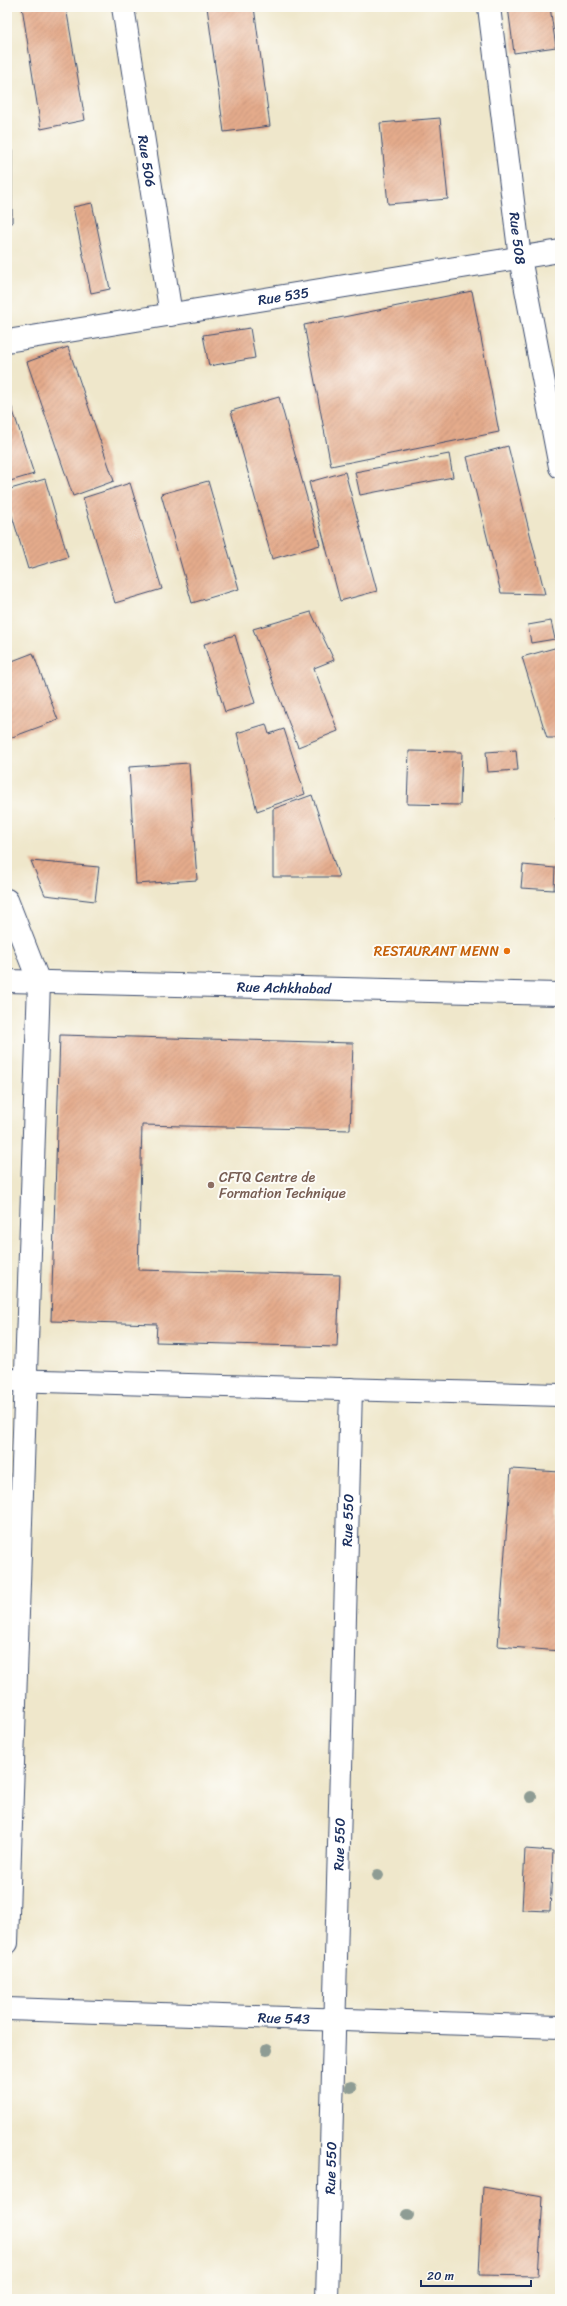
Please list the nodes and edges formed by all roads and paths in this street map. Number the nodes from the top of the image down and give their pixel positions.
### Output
1 (123, 7) edge
2 (489, 7) edge
3 (560, 251) edge
4 (520, 258) junction
5 (170, 315) junction
6 (7, 342) edge
7 (560, 467) edge
8 (7, 900) edge
9 (7, 981) edge
10 (39, 982) junction
11 (560, 994) edge
12 (16, 1380) edge
13 (351, 1389) junction
14 (560, 1395) edge
15 (7, 1943) edge
16 (7, 2009) edge
17 (334, 2019) junction
18 (560, 2027) edge
19 (327, 2299) edge

1 - 5 street, Rue 506
2 - 4 street, Rue 508
3 - 4 street, Rue 535
4 - 5 street, Rue 535
4 - 7 street, Rue 508
5 - 6 street, Rue 535
8 - 10 street
9 - 10 street, Rue Achkhabad
10 - 11 street, Rue Achkhabad
10 - 12 street
12 - 13 street
12 - 15 street
13 - 14 street
13 - 17 street, Rue 550
16 - 17 street, Rue 543
17 - 18 street, Rue 543
17 - 19 street, Rue 550

